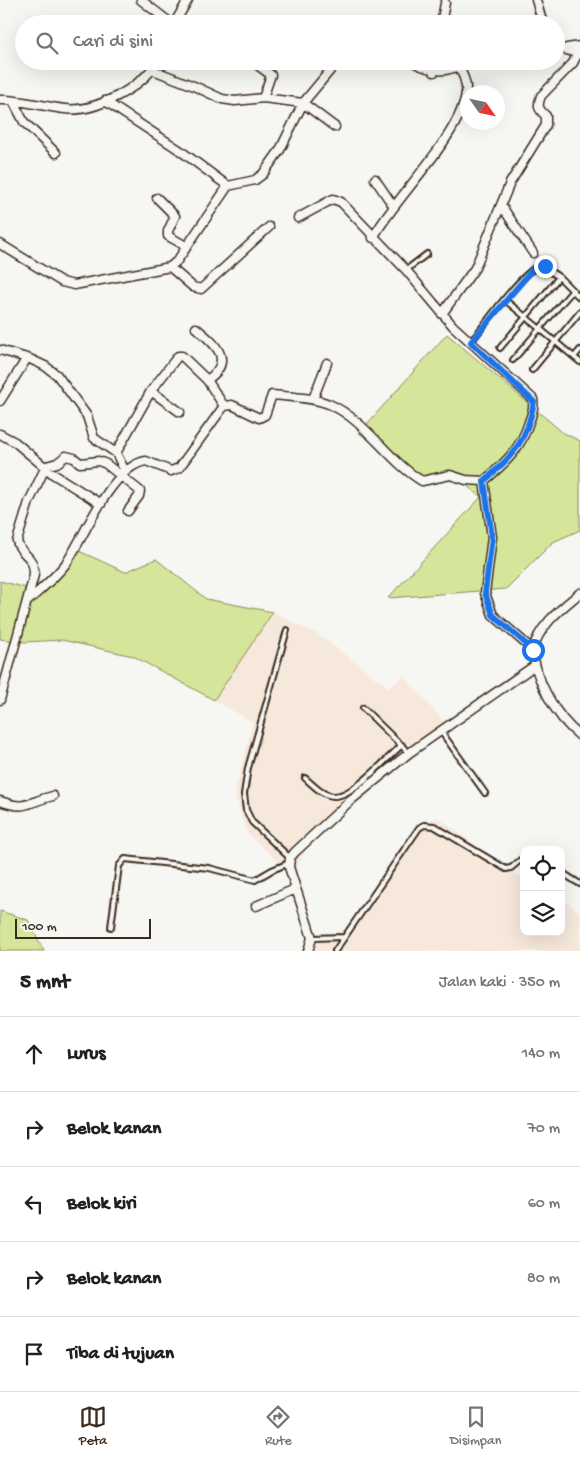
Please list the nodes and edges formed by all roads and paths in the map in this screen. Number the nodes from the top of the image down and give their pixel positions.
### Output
1 (141, 0) edge
2 (188, 0) edge
3 (536, 0) edge
4 (445, 4) dead end
5 (161, 15) edge
6 (179, 15) edge
7 (443, 15) edge
8 (540, 15) edge
9 (565, 49) edge
10 (579, 51) edge
11 (153, 70) joint
12 (264, 70) edge
13 (328, 70) edge
14 (430, 70) edge
15 (444, 70) edge
16 (460, 70) edge
17 (434, 72) joint
18 (263, 98) junction
19 (0, 100) edge
20 (13, 101) junction
21 (106, 101) junction
22 (303, 102) junction
23 (334, 127) dead end
24 (56, 153) dead end
25 (375, 179) dead end
26 (228, 186) junction
27 (157, 198) dead end
28 (501, 205) junction
29 (394, 207) junction
30 (298, 218) dead end
31 (269, 227) dead end
32 (373, 238) junction
33 (0, 244) edge
34 (186, 246) junction
35 (532, 253) dead end
36 (427, 254) dead end
37 (170, 267) junction
38 (406, 270) junction
39 (560, 277) junction
40 (572, 290) junction
41 (580, 298) edge
42 (505, 300) junction
43 (580, 312) edge
44 (442, 314) junction
45 (525, 317) junction
46 (196, 328) dead end
47 (540, 329) junction
48 (471, 342) junction
49 (556, 342) junction
50 (500, 348) dead end
51 (0, 350) edge
52 (580, 350) edge
53 (574, 357) junction
54 (27, 358) junction
55 (513, 360) dead end
56 (580, 362) edge
57 (327, 363) dead end
58 (532, 370) dead end
59 (207, 380) junction
60 (151, 390) junction
61 (313, 399) junction
62 (0, 401) edge
63 (224, 406) junction
64 (180, 412) dead end
65 (0, 434) edge
66 (116, 453) junction
67 (46, 466) junction
68 (123, 474) junction
69 (484, 481) junction
70 (101, 504) junction
71 (128, 511) dead end
72 (580, 593) edge
73 (29, 600) junction
74 (287, 630) dead end
75 (533, 650) junction
76 (534, 666) junction
77 (0, 700) edge
78 (363, 708) dead end
79 (440, 730) junction
80 (580, 735) edge
81 (402, 745) junction
82 (408, 753) junction
83 (304, 778) dead end
84 (485, 793) dead end
85 (53, 796) dead end
86 (0, 800) edge
87 (520, 860) edge
88 (290, 861) junction
89 (565, 875) edge
90 (580, 884) edge
91 (295, 889) junction
92 (256, 906) dead end
93 (111, 927) dead end
94 (344, 937) junction
95 (312, 938) junction
96 (308, 951) edge
97 (336, 951) edge

1 - 5 street
2 - 6 street
3 - 8 street
4 - 7 street
9 - 10 street
10 - 28 street
11 - 18 street
11 - 21 street
12 - 18 street
13 - 22 street
14 - 17 street
15 - 17 street
16 - 29 street
18 - 22 street
19 - 20 street
20 - 21 street
20 - 24 street
21 - 26 street
22 - 23 street
22 - 26 street
25 - 29 street
26 - 34 street
27 - 34 street
28 - 35 street
28 - 44 street
29 - 32 street
30 - 32 street
31 - 37 street
32 - 38 street
33 - 37 street
34 - 37 street
36 - 38 lane
38 - 44 street
39 - 40 lane
39 - 42 lane
39 - 45 lane
40 - 41 lane
40 - 47 lane
42 - 45 lane
42 - 48 lane
43 - 49 lane
44 - 48 street
45 - 47 lane
45 - 50 lane
46 - 59 street
47 - 49 lane
47 - 55 lane
48 - 69 street
49 - 53 lane
49 - 58 lane
51 - 54 street
52 - 53 lane
53 - 56 lane
54 - 62 street
54 - 66 street
57 - 61 street
59 - 60 street
59 - 63 street
60 - 64 street
60 - 66 street
61 - 63 street
61 - 69 street
63 - 68 street
65 - 67 street
66 - 68 street
67 - 68 street
67 - 70 street
67 - 73 street
68 - 70 street
68 - 71 street
69 - 75 street
70 - 73 street
72 - 75 street
73 - 77 street
74 - 88 lane
75 - 76 street
76 - 79 street
76 - 80 street
78 - 81 lane
79 - 82 street
79 - 84 lane
81 - 82 lane
81 - 83 lane
82 - 88 street
85 - 86 street
87 - 94 lane
88 - 91 street
88 - 93 lane
89 - 90 lane
91 - 92 street
91 - 95 street
94 - 95 lane
94 - 97 lane
95 - 96 street

